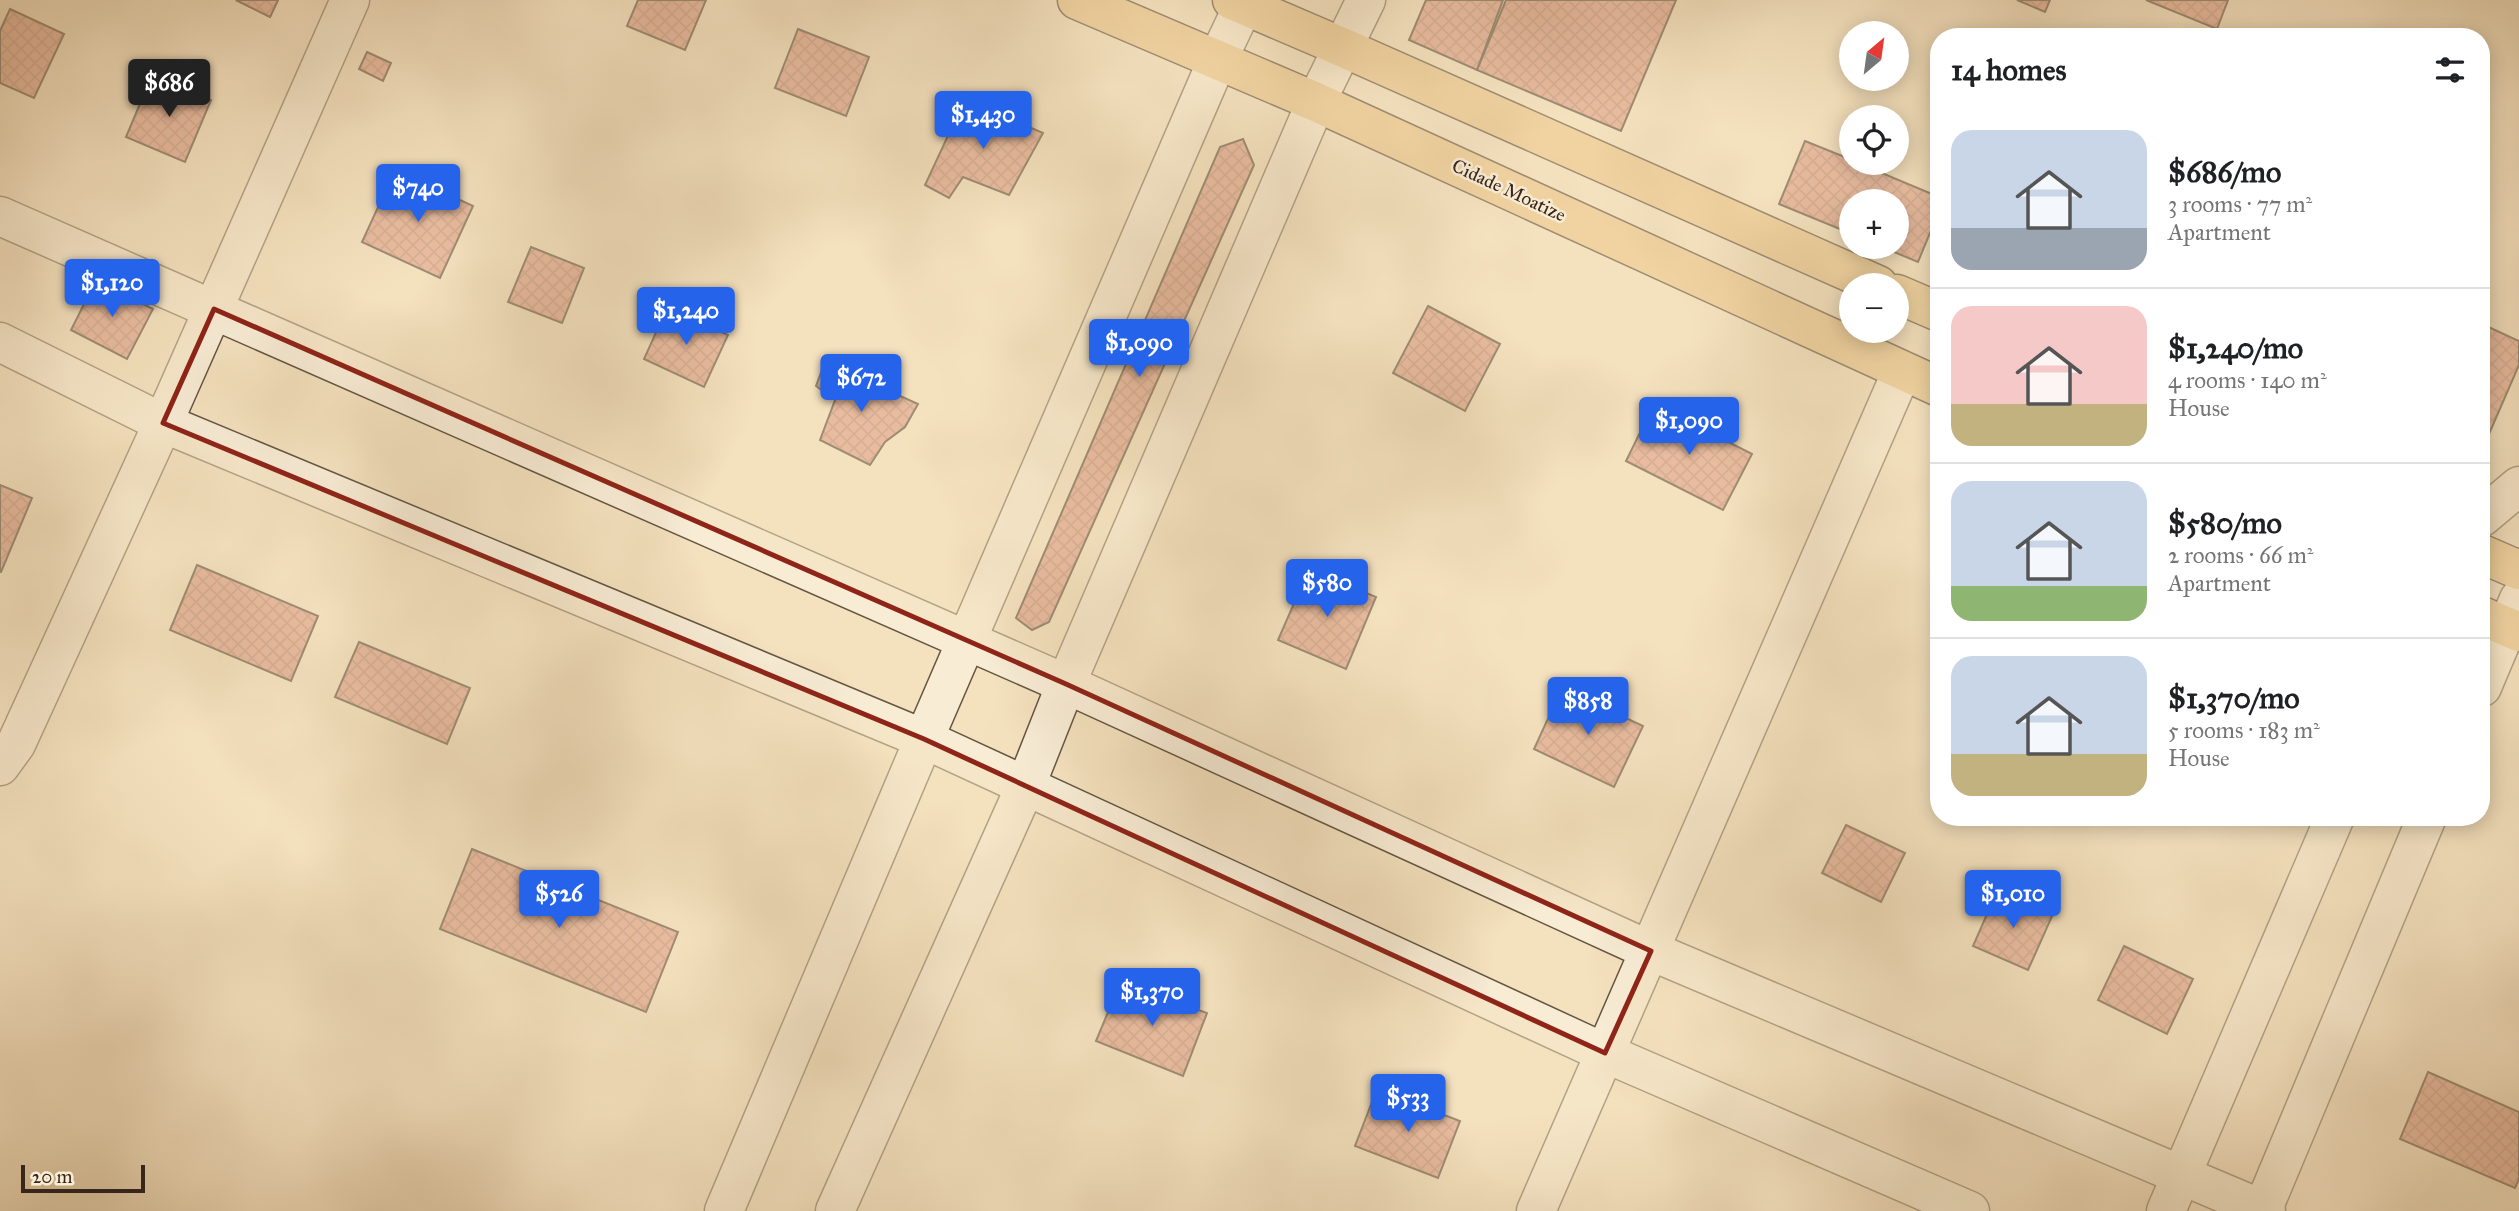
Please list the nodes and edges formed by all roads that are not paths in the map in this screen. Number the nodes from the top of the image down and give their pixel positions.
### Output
1 (350, 0) edge
2 (1077, 0) edge
3 (1366, 0) edge
4 (1241, 2) edge
5 (1344, 48) junction
6 (1217, 61) junction
7 (1316, 102) junction
8 (0, 216) edge
9 (1851, 273) edge
10 (1909, 299) edge
11 (1930, 308) edge
12 (214, 309) junction
13 (0, 342) edge
14 (1902, 371) junction
15 (1930, 383) edge
16 (163, 423) junction
17 (2519, 486) edge
18 (2490, 510) edge
19 (2490, 557) edge
20 (2519, 570) edge
21 (2507, 618) edge
22 (967, 641) junction
23 (2490, 665) edge
24 (1066, 684) junction
25 (924, 739) junction
26 (0, 766) edge
27 (1026, 785) junction
28 (2331, 826) edge
29 (2423, 826) edge
30 (1651, 951) junction
31 (1605, 1053) junction
32 (2181, 1174) junction
33 (2263, 1210) edge
34 (724, 1211) edge
35 (835, 1211) edge
36 (1536, 1211) edge
37 (1970, 1211) edge
38 (2166, 1211) edge

1 - 12 street
2 - 6 highway, Cidade Moatize
3 - 5 street
4 - 5 highway
4 - 6 street
5 - 7 street
5 - 9 highway
6 - 7 highway, Cidade Moatize
6 - 22 street
7 - 14 highway, Cidade Moatize
7 - 24 street
8 - 12 street
10 - 11 highway
12 - 16 street
12 - 22 street
13 - 16 street
14 - 15 highway, Cidade Moatize
14 - 30 street
16 - 25 street
16 - 26 street
17 - 18 street
19 - 20 highway
21 - 23 street
22 - 24 street
22 - 25 street
24 - 27 street
24 - 30 street
25 - 27 street
25 - 34 street
27 - 31 street
27 - 35 street
28 - 32 street
29 - 33 street
30 - 31 street
30 - 32 street
31 - 36 street
31 - 37 street
32 - 33 street
32 - 38 street

